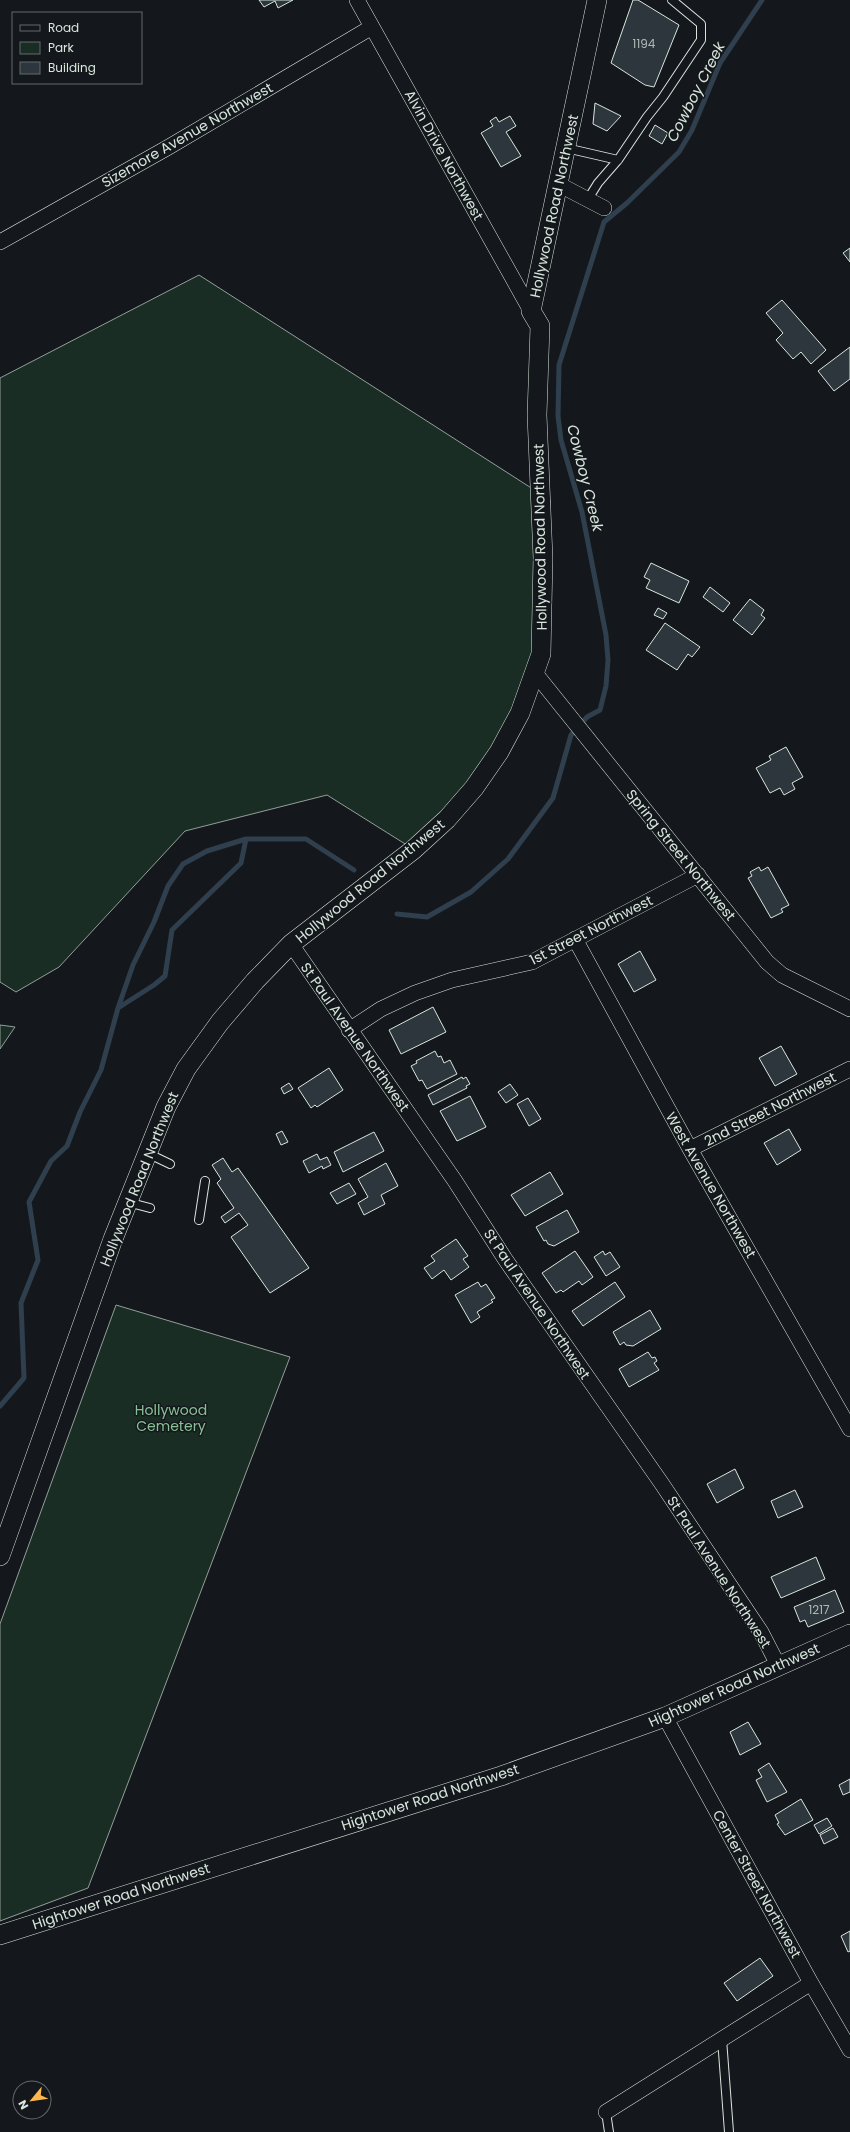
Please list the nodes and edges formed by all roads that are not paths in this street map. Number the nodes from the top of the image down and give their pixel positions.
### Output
1 (357, 0) edge
2 (597, 0) edge
3 (672, 0) edge
4 (372, 27) junction
5 (566, 148) junction
6 (618, 160) junction
7 (558, 184) junction
8 (588, 200) junction
9 (604, 208) dead end
10 (0, 242) edge
11 (531, 311) junction
12 (535, 673) junction
13 (698, 875) junction
14 (575, 939) junction
15 (291, 944) junction
16 (850, 1009) edge
17 (349, 1030) junction
18 (850, 1069) edge
19 (690, 1149) junction
20 (147, 1153) junction
21 (170, 1164) dead end
22 (205, 1181) dead end
23 (127, 1202) junction
24 (150, 1208) dead end
25 (199, 1220) dead end
26 (850, 1429) edge
27 (0, 1556) edge
28 (850, 1634) edge
29 (780, 1667) junction
30 (665, 1717) junction
31 (0, 1935) edge
32 (811, 1983) junction
33 (722, 2039) junction
34 (850, 2050) edge
35 (606, 2112) joint
36 (609, 2132) edge
37 (729, 2132) edge

1 - 4 street, Alvin Drive Northwest
2 - 5 street, Hollywood Road Northwest
3 - 6 lane
4 - 10 street, Sizemore Avenue Northwest
4 - 11 street, Alvin Drive Northwest
5 - 6 lane
5 - 7 street, Hollywood Road Northwest
6 - 8 lane
7 - 8 street
7 - 11 street, Hollywood Road Northwest
8 - 9 street
11 - 12 street, Hollywood Road Northwest
12 - 13 street, Spring Street Northwest
12 - 15 street, Hollywood Road Northwest
13 - 14 street, 1st Street Northwest
13 - 16 street, Spring Street Northwest
14 - 17 street, 1st Street Northwest
14 - 19 street, West Avenue Northwest
15 - 17 street, St Paul Avenue Northwest
15 - 20 street, Hollywood Road Northwest
17 - 29 street, St Paul Avenue Northwest
18 - 19 street, 2nd Street Northwest
19 - 26 street, West Avenue Northwest
20 - 21 lane
20 - 23 street, Hollywood Road Northwest
22 - 25 lane
23 - 24 lane
23 - 27 street, Hollywood Road Northwest
28 - 29 street, Hightower Road Northwest
29 - 30 street, Hightower Road Northwest
30 - 31 street, Hightower Road Northwest
30 - 32 street, Center Street Northwest
32 - 33 street
32 - 34 street, Center Street Northwest
33 - 35 street
33 - 37 lane
35 - 36 lane

